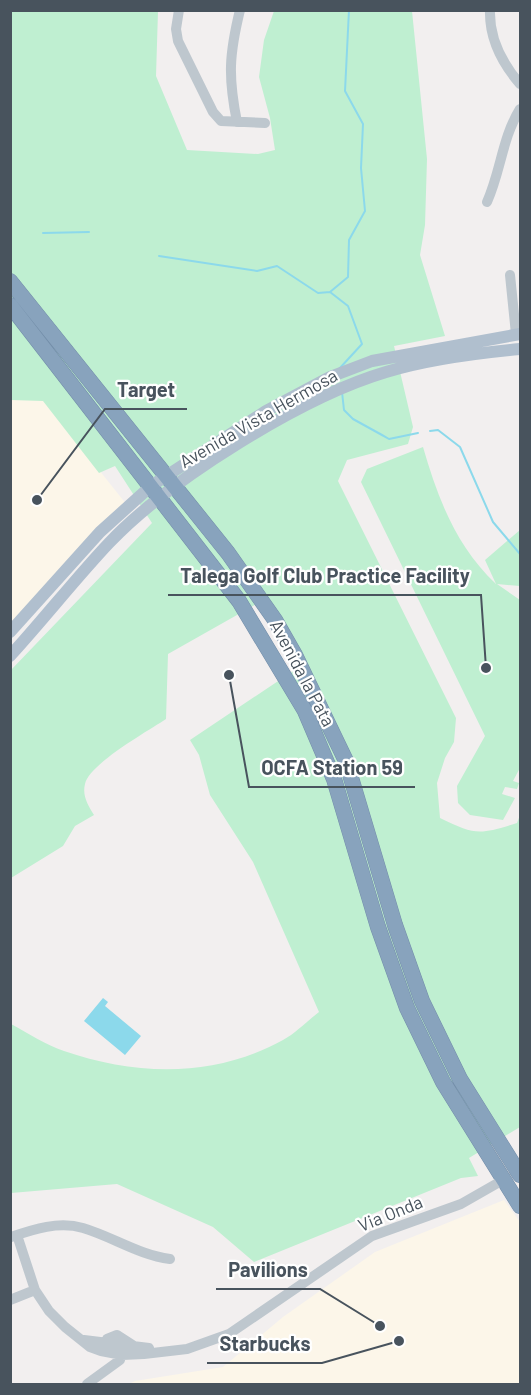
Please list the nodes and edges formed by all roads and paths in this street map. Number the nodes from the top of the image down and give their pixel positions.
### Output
1 (180, 10) edge
2 (240, 10) edge
3 (490, 10) edge
4 (520, 84) edge
5 (520, 109) edge
6 (237, 122) junction
7 (265, 123) dead end
8 (487, 202) dead end
9 (510, 275) dead end
10 (10, 281) edge
11 (10, 305) edge
12 (518, 334) edge
13 (520, 349) edge
14 (171, 481) junction
15 (155, 492) junction
16 (10, 632) edge
17 (10, 656) edge
18 (520, 1175) edge
19 (503, 1180) junction
20 (520, 1190) edge
21 (520, 1206) edge
22 (14, 1236) edge
23 (171, 1258) dead end
24 (35, 1290) junction
25 (10, 1300) edge
26 (105, 1347) junction
27 (124, 1347) junction
28 (169, 1351) junction
29 (87, 1384) edge

1 - 6 street
2 - 6 street
3 - 4 street
5 - 8 street
6 - 7 street
9 - 12 street
10 - 14 highway, Avenida la Pata
11 - 15 highway, Avenida la Pata
12 - 14 main road, Avenida Vista Hermosa
13 - 14 main road, Avenida Vista Hermosa
14 - 15 main road, Avenida Vista Hermosa
14 - 18 highway, Avenida la Pata
15 - 16 main road, Avenida Vista Hermosa
15 - 17 main road, Avenida Vista Hermosa
15 - 19 highway, Avenida la Pata
19 - 20 highway
19 - 21 highway, Avenida la Pata
19 - 28 street, Via Onda
22 - 23 street
22 - 24 street, Via Onda
24 - 25 street
24 - 26 street, Via Onda
26 - 27 street, Via Onda
26 - 27 street
27 - 28 street, Via Onda
27 - 28 street, Via Onda
27 - 29 street

